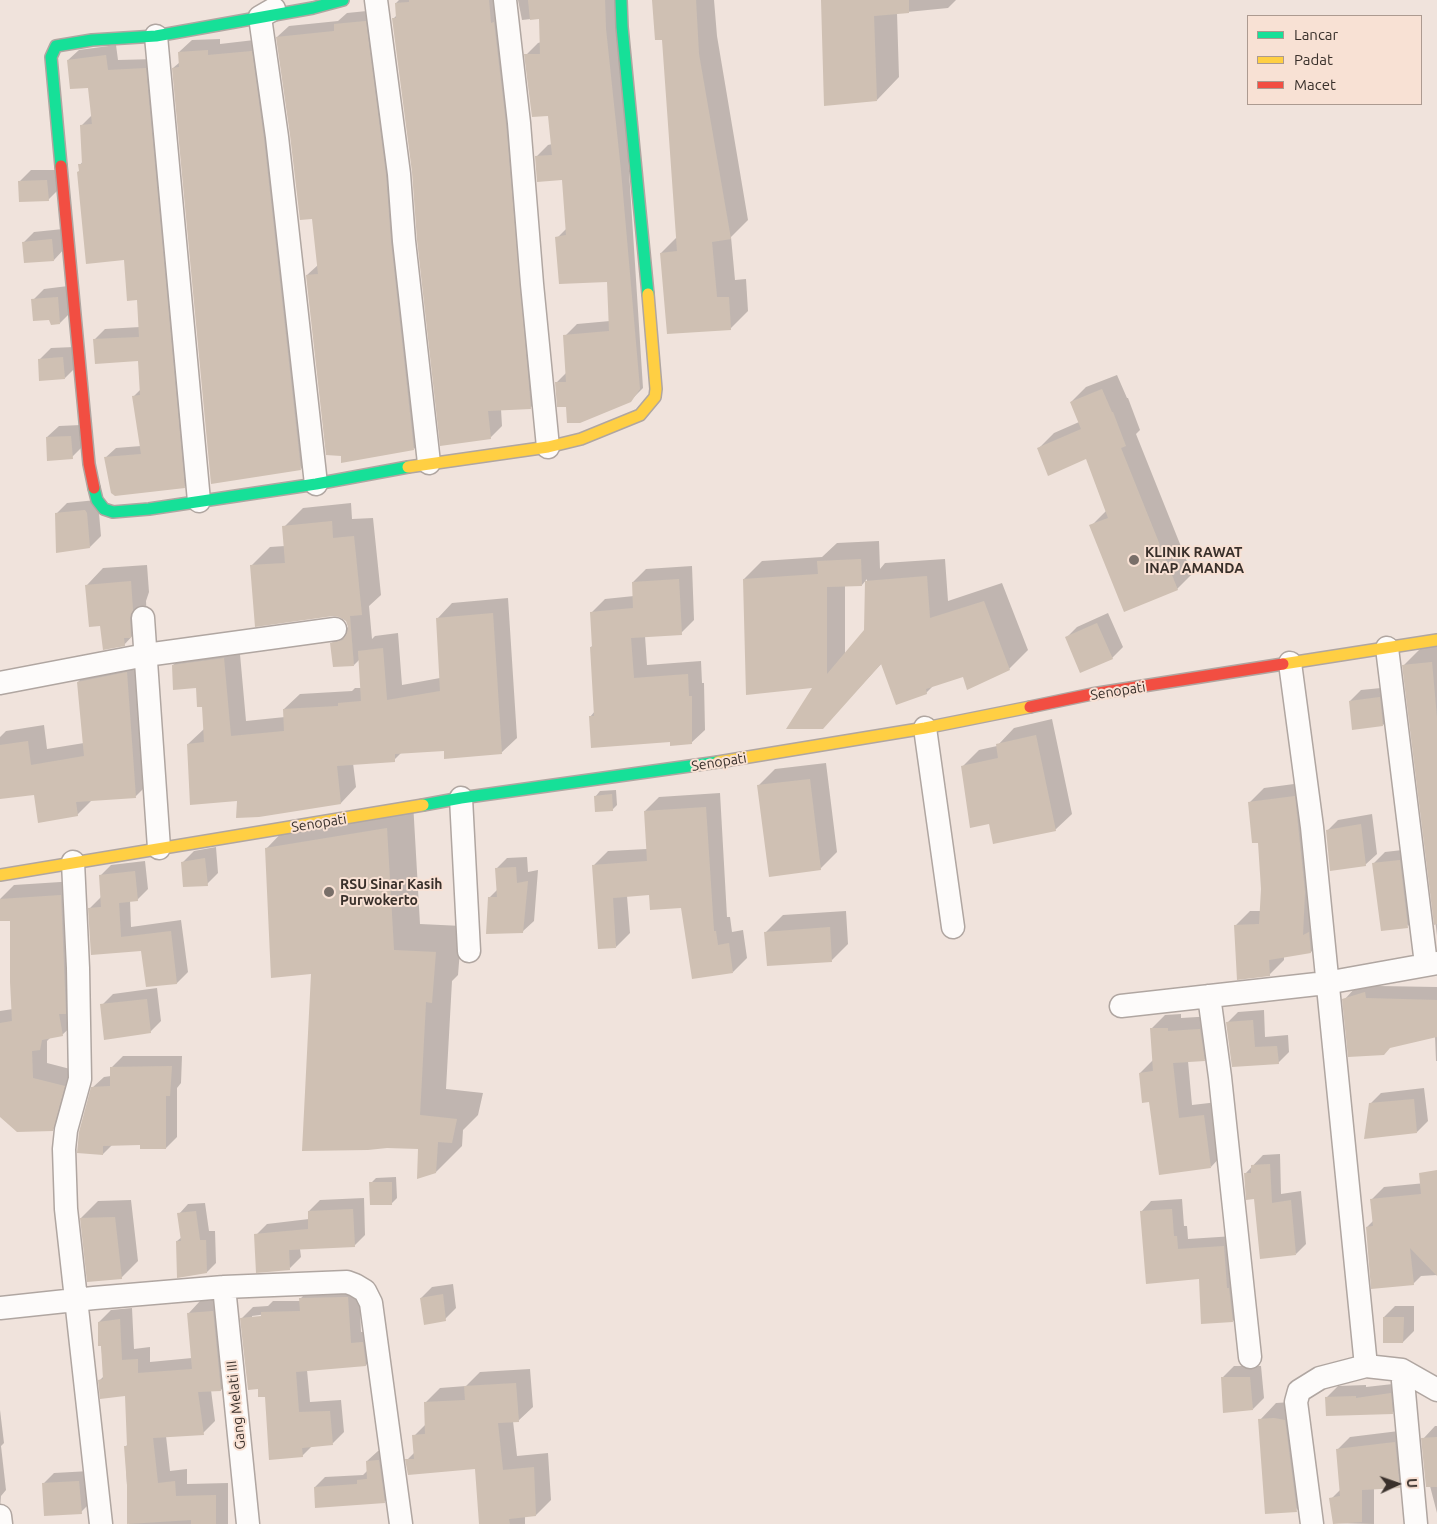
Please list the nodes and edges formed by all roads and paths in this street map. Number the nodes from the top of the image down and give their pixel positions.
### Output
1 (288, 0) edge
2 (343, 0) edge
3 (376, 0) edge
4 (505, 0) edge
5 (621, 0) edge
6 (260, 17) junction
7 (156, 36) junction
8 (548, 447) junction
9 (428, 463) junction
10 (316, 484) junction
11 (200, 501) junction
12 (143, 618) dead end
13 (335, 629) dead end
14 (1437, 640) edge
15 (1387, 648) junction
16 (146, 655) junction
17 (1290, 663) junction
18 (0, 683) edge
19 (925, 728) junction
20 (461, 798) junction
21 (159, 848) junction
22 (73, 862) junction
23 (0, 875) edge
24 (953, 927) dead end
25 (469, 951) dead end
26 (1432, 963) edge
27 (1326, 983) junction
28 (1209, 996) junction
29 (1120, 1006) dead end
30 (224, 1287) junction
31 (75, 1301) junction
32 (0, 1308) edge
33 (1250, 1357) dead end
34 (1366, 1366) junction
35 (1402, 1370) junction
36 (1437, 1390) edge
37 (0, 1516) edge
38 (1, 1524) edge
39 (101, 1524) edge
40 (248, 1524) edge
41 (401, 1524) edge
42 (1312, 1524) edge
43 (1416, 1524) edge

1 - 6 street
2 - 6 street
3 - 9 street
4 - 8 street
5 - 8 street
6 - 7 street
6 - 10 street
7 - 11 street
7 - 11 street
8 - 9 street
9 - 10 street
10 - 11 street
12 - 16 street
13 - 16 street
14 - 15 street, Senopati
15 - 17 street, Senopati
15 - 26 street
16 - 18 street
16 - 21 street
17 - 19 street, Senopati
17 - 27 street
19 - 20 street, Senopati
19 - 24 street
20 - 21 street, Senopati
20 - 25 street
21 - 22 street, Senopati
22 - 23 street, Senopati
22 - 31 street
26 - 27 street
27 - 28 street
27 - 34 street
28 - 29 street
28 - 33 street
30 - 31 street
30 - 40 street, Gang Melati III
30 - 41 street
31 - 32 street
31 - 39 street
34 - 35 street
34 - 42 street
35 - 36 street
35 - 43 street
37 - 38 street

